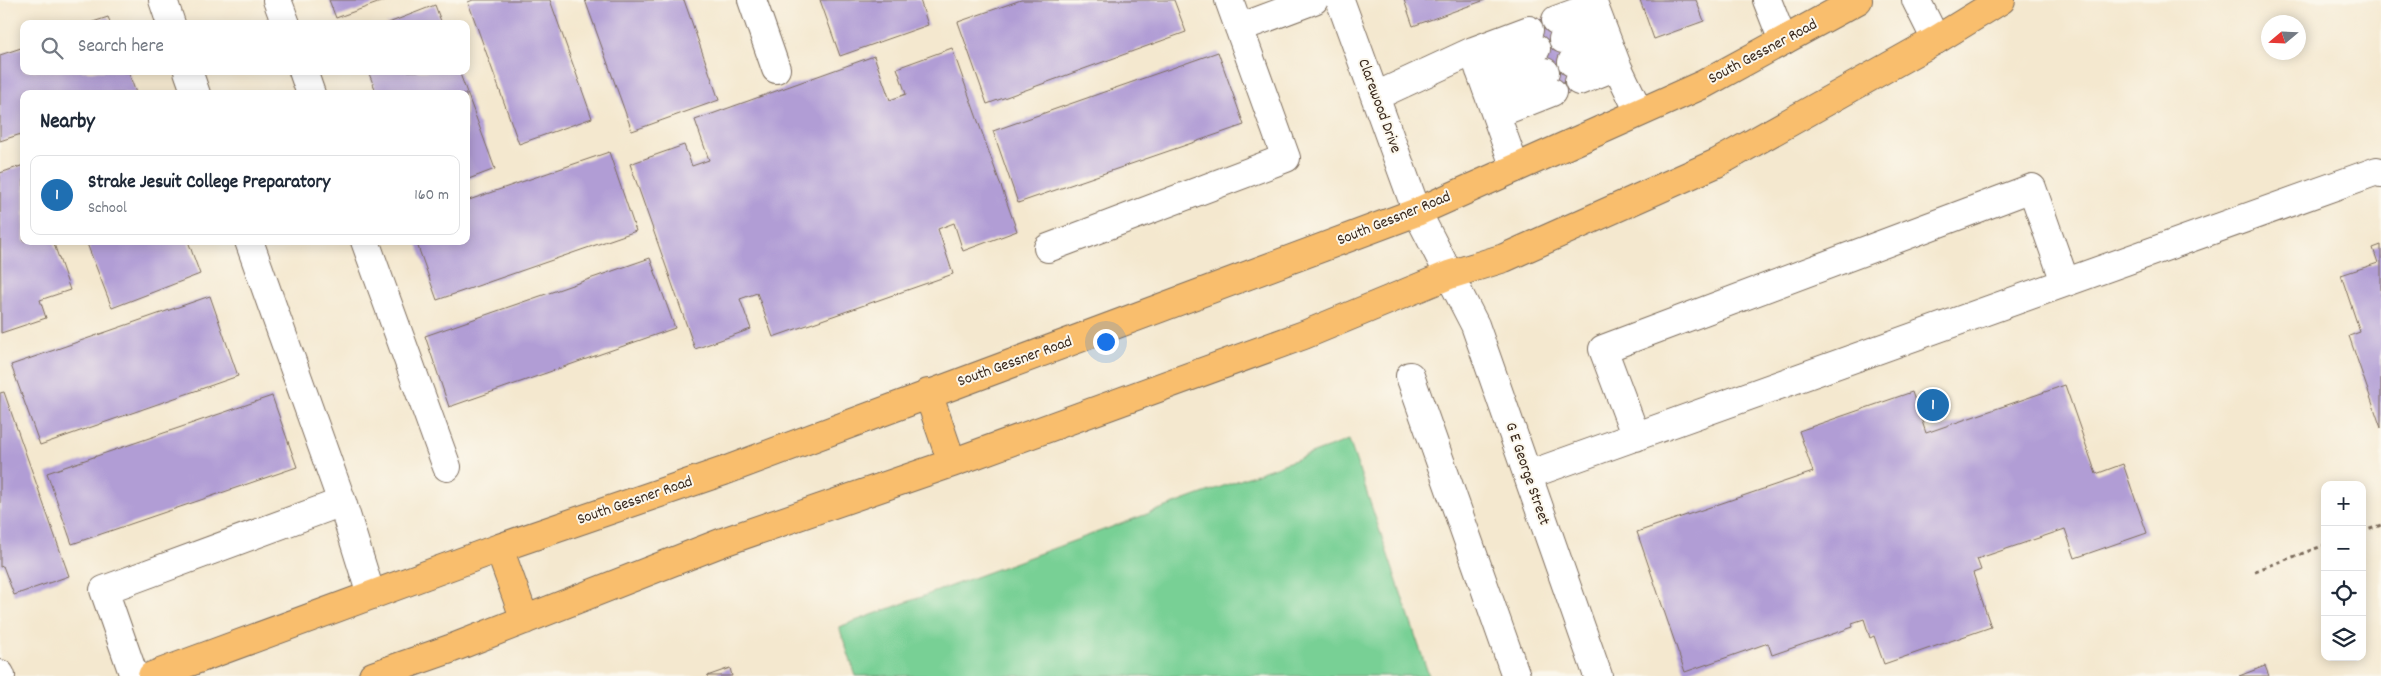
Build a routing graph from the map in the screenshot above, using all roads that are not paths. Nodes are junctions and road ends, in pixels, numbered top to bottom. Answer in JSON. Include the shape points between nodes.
{"nodes":[{"id":1,"x":162,"y":0,"type":"edge"},
{"id":2,"x":277,"y":0,"type":"edge"},
{"id":3,"x":752,"y":0,"type":"edge"},
{"id":4,"x":1229,"y":0,"type":"edge"},
{"id":5,"x":1314,"y":0,"type":"edge"},
{"id":6,"x":1340,"y":0,"type":"edge"},
{"id":7,"x":1766,"y":0,"type":"edge"},
{"id":8,"x":1916,"y":0,"type":"edge"},
{"id":9,"x":2001,"y":0,"type":"edge"},
{"id":10,"x":1856,"y":1,"type":"edge"},
{"id":11,"x":170,"y":20,"type":"edge"},
{"id":12,"x":284,"y":20,"type":"edge"},
{"id":13,"x":1239,"y":28,"type":"junction"},
{"id":14,"x":1602,"y":29,"type":"edge"},
{"id":15,"x":1936,"y":40,"type":"junction"},
{"id":16,"x":1782,"y":41,"type":"junction"},
{"id":17,"x":776,"y":69,"type":"dead end"},
{"id":18,"x":189,"y":75,"type":"edge"},
{"id":19,"x":304,"y":75,"type":"edge"},
{"id":20,"x":1484,"y":82,"type":"junction"},
{"id":21,"x":195,"y":90,"type":"edge"},
{"id":22,"x":310,"y":90,"type":"edge"},
{"id":23,"x":1376,"y":96,"type":"junction"},
{"id":24,"x":1638,"y":112,"type":"junction"},
{"id":25,"x":1515,"y":168,"type":"junction"},
{"id":26,"x":2381,"y":173,"type":"edge"},
{"id":27,"x":1418,"y":212,"type":"junction"},
{"id":28,"x":250,"y":245,"type":"edge"},
{"id":29,"x":366,"y":245,"type":"edge"},
{"id":30,"x":1048,"y":248,"type":"dead end"},
{"id":31,"x":1449,"y":276,"type":"junction"},
{"id":32,"x":2065,"y":282,"type":"junction"},
{"id":33,"x":1410,"y":376,"type":"dead end"},
{"id":34,"x":928,"y":393,"type":"junction"},
{"id":35,"x":1636,"y":437,"type":"junction"},
{"id":36,"x":952,"y":464,"type":"junction"},
{"id":37,"x":447,"y":467,"type":"dead end"},
{"id":38,"x":1528,"y":476,"type":"junction"},
{"id":39,"x":342,"y":502,"type":"junction"},
{"id":40,"x":499,"y":548,"type":"junction"},
{"id":41,"x":371,"y":595,"type":"junction"},
{"id":42,"x":525,"y":620,"type":"junction"},
{"id":43,"x":134,"y":676,"type":"edge"},
{"id":44,"x":152,"y":676,"type":"edge"},
{"id":45,"x":373,"y":676,"type":"edge"},
{"id":46,"x":1516,"y":676,"type":"edge"},
{"id":47,"x":1598,"y":676,"type":"edge"}],
"edges":[{"from":1,"to":11,"type":"street"},
{"from":2,"to":12,"type":"street"},
{"from":3,"to":17,"type":"street"},
{"from":4,"to":13,"type":"street"},
{"from":5,"to":13,"type":"street"},
{"from":6,"to":23,"type":"street","name":"Clarewood Drive"},
{"from":7,"to":16,"type":"street"},
{"from":8,"to":15,"type":"street"},
{"from":9,"to":15,"type":"main road"},
{"from":10,"to":16,"type":"main road","name":"South Gessner Road"},
{"from":13,"to":30,"type":"street","via":[[1286,158]]},
{"from":14,"to":14,"type":"street","via":[[1568,50]]},
{"from":14,"to":24,"type":"street"},
{"from":15,"to":31,"type":"main road","via":[[1717,163],[1504,258]]},
{"from":16,"to":24,"type":"main road","name":"South Gessner Road","via":[[1704,84]]},
{"from":18,"to":21,"type":"street"},
{"from":19,"to":22,"type":"street"},
{"from":20,"to":20,"type":"street","via":[[1541,61]]},
{"from":20,"to":23,"type":"street"},
{"from":20,"to":25,"type":"street"},
{"from":23,"to":27,"type":"street","name":"Clarewood Drive"},
{"from":24,"to":25,"type":"main road","name":"South Gessner Road"},
{"from":25,"to":27,"type":"main road","name":"South Gessner Road"},
{"from":26,"to":32,"type":"street","via":[[2377,171]]},
{"from":27,"to":31,"type":"street","name":"Clarewood Drive"},
{"from":27,"to":34,"type":"main road","name":"South Gessner Road"},
{"from":28,"to":39,"type":"street"},
{"from":29,"to":37,"type":"street"},
{"from":31,"to":36,"type":"main road","via":[[1304,335]]},
{"from":31,"to":38,"type":"street","name":"G E George Street","via":[[1475,325]]},
{"from":32,"to":35,"type":"street"},
{"from":32,"to":35,"type":"street","via":[[2032,188],[1602,349]]},
{"from":33,"to":46,"type":"street"},
{"from":34,"to":36,"type":"main road"},
{"from":34,"to":40,"type":"main road","name":"South Gessner Road","via":[[724,471]]},
{"from":35,"to":38,"type":"street"},
{"from":36,"to":42,"type":"main road","via":[[723,542]]},
{"from":38,"to":47,"type":"street","name":"G E George Street"},
{"from":39,"to":41,"type":"street"},
{"from":39,"to":43,"type":"street","via":[[104,590]]},
{"from":40,"to":41,"type":"main road","name":"South Gessner Road"},
{"from":40,"to":42,"type":"main road"},
{"from":41,"to":44,"type":"main road","name":"South Gessner Road"},
{"from":42,"to":45,"type":"main road"}]}
